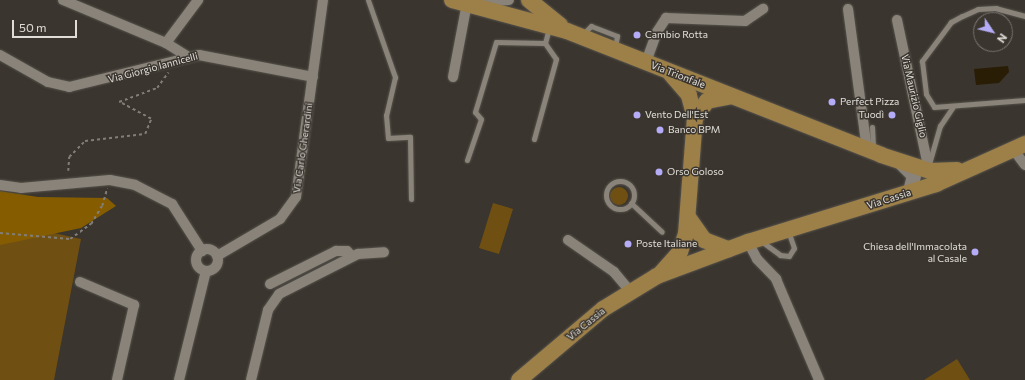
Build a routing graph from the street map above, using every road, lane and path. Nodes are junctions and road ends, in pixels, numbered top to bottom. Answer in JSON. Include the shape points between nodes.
{"nodes":[{"id":1,"x":63,"y":0,"type":"edge"},
{"id":2,"x":198,"y":0,"type":"edge"},
{"id":3,"x":323,"y":0,"type":"edge"},
{"id":4,"x":368,"y":0,"type":"edge"},
{"id":5,"x":509,"y":0,"type":"edge"},
{"id":6,"x":529,"y":0,"type":"edge"},
{"id":7,"x":460,"y":2,"type":"edge"},
{"id":8,"x":763,"y":9,"type":"dead end"},
{"id":9,"x":848,"y":9,"type":"dead end"},
{"id":10,"x":1025,"y":16,"type":"edge"},
{"id":11,"x":897,"y":20,"type":"dead end"},
{"id":12,"x":550,"y":26,"type":"junction"},
{"id":13,"x":574,"y":34,"type":"junction"},
{"id":14,"x":166,"y":43,"type":"junction"},
{"id":15,"x":545,"y":43,"type":"junction"},
{"id":16,"x":0,"y":55,"type":"edge"},
{"id":17,"x":188,"y":57,"type":"junction"},
{"id":18,"x":646,"y":62,"type":"junction"},
{"id":19,"x":166,"y":64,"type":"junction"},
{"id":20,"x":669,"y":72,"type":"junction"},
{"id":21,"x":313,"y":77,"type":"junction"},
{"id":22,"x":454,"y":77,"type":"dead end"},
{"id":23,"x":732,"y":96,"type":"junction"},
{"id":24,"x":1025,"y":100,"type":"edge"},
{"id":25,"x":953,"y":107,"type":"junction"},
{"id":26,"x":695,"y":118,"type":"junction"},
{"id":27,"x":872,"y":127,"type":"dead end"},
{"id":28,"x":534,"y":138,"type":"dead end"},
{"id":29,"x":1019,"y":147,"type":"edge"},
{"id":30,"x":870,"y":151,"type":"junction"},
{"id":31,"x":467,"y":160,"type":"dead end"},
{"id":32,"x":899,"y":161,"type":"junction"},
{"id":33,"x":1025,"y":165,"type":"edge"},
{"id":34,"x":930,"y":168,"type":"junction"},
{"id":35,"x":971,"y":168,"type":"junction"},
{"id":36,"x":68,"y":171,"type":"dead end"},
{"id":37,"x":110,"y":180,"type":"junction"},
{"id":38,"x":0,"y":185,"type":"edge"},
{"id":39,"x":927,"y":187,"type":"junction"},
{"id":40,"x":910,"y":192,"type":"junction"},
{"id":41,"x":411,"y":199,"type":"dead end"},
{"id":42,"x":631,"y":203,"type":"junction"},
{"id":43,"x":688,"y":217,"type":"junction"},
{"id":44,"x":788,"y":230,"type":"junction"},
{"id":45,"x":662,"y":232,"type":"dead end"},
{"id":46,"x":0,"y":233,"type":"edge"},
{"id":47,"x":568,"y":240,"type":"dead end"},
{"id":48,"x":754,"y":240,"type":"junction"},
{"id":49,"x":728,"y":250,"type":"junction"},
{"id":50,"x":202,"y":251,"type":"junction"},
{"id":51,"x":384,"y":252,"type":"dead end"},
{"id":52,"x":217,"y":256,"type":"junction"},
{"id":53,"x":352,"y":256,"type":"junction"},
{"id":54,"x":206,"y":272,"type":"junction"},
{"id":55,"x":657,"y":276,"type":"junction"},
{"id":56,"x":80,"y":282,"type":"dead end"},
{"id":57,"x":270,"y":284,"type":"dead end"},
{"id":58,"x":630,"y":291,"type":"junction"},
{"id":59,"x":117,"y":380,"type":"edge"},
{"id":60,"x":179,"y":380,"type":"edge"},
{"id":61,"x":251,"y":380,"type":"edge"},
{"id":62,"x":519,"y":380,"type":"edge"},
{"id":63,"x":819,"y":380,"type":"edge"}],
"edges":[{"from":1,"to":14,"type":"street"},
{"from":2,"to":14,"type":"street"},
{"from":3,"to":21,"type":"street","name":"Via Carlo Gherardini"},
{"from":4,"to":41,"type":"lane","via":[[395,77],[386,115],[388,138],[410,137]]},
{"from":5,"to":7,"type":"street"},
{"from":6,"to":13,"type":"main road"},
{"from":7,"to":12,"type":"main road","name":"Via Trionfale"},
{"from":7,"to":22,"type":"street"},
{"from":8,"to":18,"type":"street","via":[[745,20],[666,18],[657,32]]},
{"from":9,"to":30,"type":"street"},
{"from":10,"to":25,"type":"lane","via":[[996,8],[978,9],[951,22],[931,46],[922,62],[926,94],[934,107]]},
{"from":11,"to":34,"type":"street","name":"Via Maurizio Giglio"},
{"from":12,"to":13,"type":"main road","name":"Via Trionfale"},
{"from":12,"to":15,"type":"lane"},
{"from":13,"to":18,"type":"main road","name":"Via Trionfale"},
{"from":14,"to":17,"type":"street"},
{"from":15,"to":28,"type":"lane","via":[[556,59]]},
{"from":15,"to":31,"type":"lane","via":[[496,42],[475,112],[481,119]]},
{"from":16,"to":19,"type":"street","name":"Via Giorgio Iannicelli","via":[[48,82],[69,87]]},
{"from":17,"to":19,"type":"street","name":"Via Giorgio Iannicelli"},
{"from":17,"to":21,"type":"street","name":"Via Giorgio Iannicelli","via":[[211,56]]},
{"from":18,"to":20,"type":"main road","name":"Via Trionfale"},
{"from":19,"to":36,"type":"path","via":[[168,72],[157,88],[119,102],[151,119],[145,134],[85,142],[69,157]]},
{"from":20,"to":23,"type":"main road","name":"Via Trionfale"},
{"from":20,"to":26,"type":"main road","via":[[689,94]]},
{"from":21,"to":52,"type":"street","name":"Via Carlo Gherardini","via":[[302,170],[293,205],[280,220]]},
{"from":23,"to":26,"type":"main road","via":[[707,102]]},
{"from":23,"to":30,"type":"main road","name":"Via Trionfale"},
{"from":24,"to":25,"type":"lane"},
{"from":25,"to":34,"type":"lane","via":[[940,126]]},
{"from":26,"to":43,"type":"main road"},
{"from":27,"to":30,"type":"lane"},
{"from":29,"to":33,"type":"street"},
{"from":29,"to":35,"type":"main road","name":"Via Cassia"},
{"from":30,"to":32,"type":"main road","name":"Via Trionfale"},
{"from":32,"to":34,"type":"main road","name":"Via Trionfale"},
{"from":32,"to":40,"type":"street","name":"Via Trionfale","via":[[914,176]]},
{"from":34,"to":35,"type":"main road","name":"Via Trionfale"},
{"from":34,"to":39,"type":"street"},
{"from":35,"to":39,"type":"main road","name":"Via Cassia"},
{"from":37,"to":38,"type":"street","via":[[21,188]]},
{"from":37,"to":46,"type":"path","via":[[102,206],[91,224],[70,239]]},
{"from":37,"to":50,"type":"street","via":[[135,185],[172,204]]},
{"from":39,"to":40,"type":"main road","name":"Via Cassia"},
{"from":40,"to":44,"type":"main road","name":"Via Cassia"},
{"from":42,"to":42,"type":"lane","via":[[634,194],[630,186],[621,181],[609,186],[605,195],[611,207],[624,209]]},
{"from":42,"to":45,"type":"lane"},
{"from":43,"to":49,"type":"main road","via":[[706,242]]},
{"from":43,"to":55,"type":"main road","via":[[680,252]]},
{"from":44,"to":48,"type":"main road","name":"Via Cassia"},
{"from":44,"to":48,"type":"lane","via":[[794,248],[789,256],[780,255]]},
{"from":47,"to":58,"type":"street","via":[[614,272]]},
{"from":48,"to":49,"type":"main road","name":"Via Cassia"},
{"from":48,"to":63,"type":"street","via":[[757,259],[776,278]]},
{"from":49,"to":55,"type":"main road","name":"Via Cassia"},
{"from":50,"to":52,"type":"street","via":[[211,250]]},
{"from":50,"to":54,"type":"street","via":[[197,263]]},
{"from":51,"to":53,"type":"street"},
{"from":52,"to":54,"type":"street","via":[[216,267]]},
{"from":53,"to":57,"type":"street","via":[[346,251],[336,251]]},
{"from":53,"to":61,"type":"street","via":[[286,288],[272,301]]},
{"from":54,"to":60,"type":"street"},
{"from":55,"to":58,"type":"main road","name":"Via Cassia"},
{"from":56,"to":59,"type":"street","via":[[134,305]]},
{"from":58,"to":62,"type":"main road","name":"Via Cassia","via":[[596,315]]}]}
